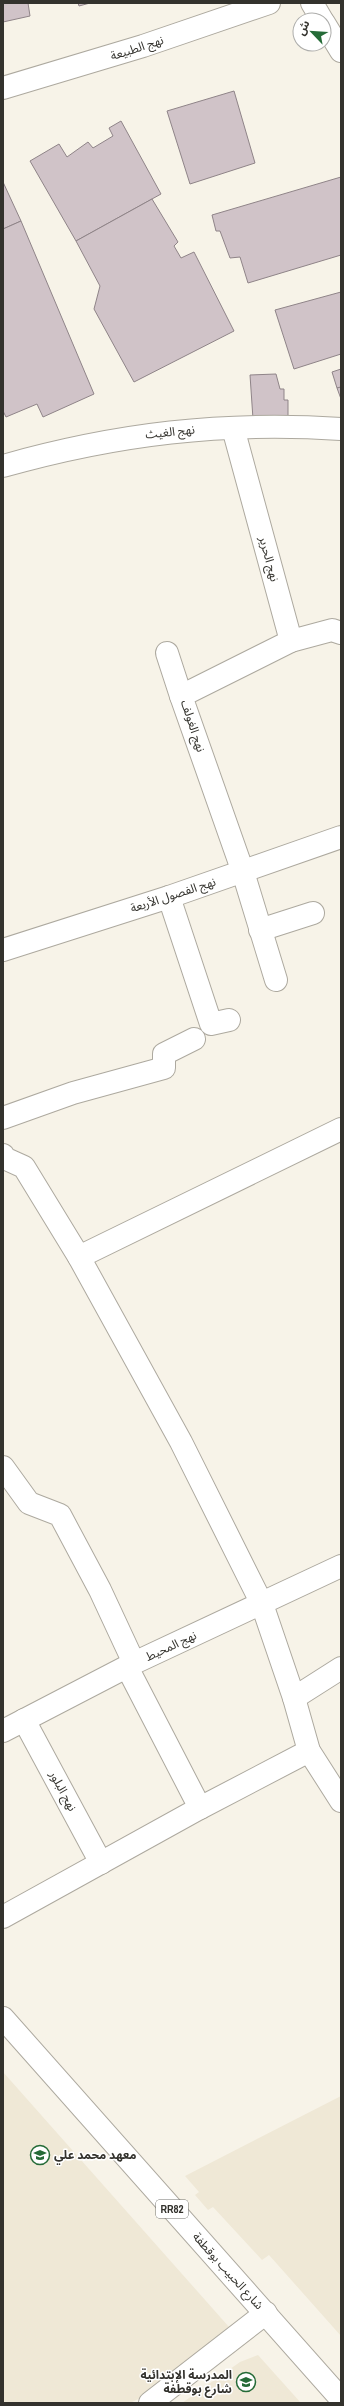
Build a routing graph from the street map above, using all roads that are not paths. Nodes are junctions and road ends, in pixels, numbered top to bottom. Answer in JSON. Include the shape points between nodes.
{"nodes":[{"id":1,"x":269,"y":3,"type":"edge"},
{"id":2,"x":312,"y":3,"type":"edge"},
{"id":3,"x":317,"y":12,"type":"edge"},
{"id":4,"x":332,"y":36,"type":"edge"},
{"id":5,"x":341,"y":51,"type":"edge"},
{"id":6,"x":3,"y":88,"type":"edge"},
{"id":7,"x":233,"y":428,"type":"junction"},
{"id":8,"x":341,"y":429,"type":"edge"},
{"id":9,"x":3,"y":466,"type":"edge"},
{"id":10,"x":341,"y":633,"type":"edge"},
{"id":11,"x":291,"y":641,"type":"junction"},
{"id":12,"x":167,"y":653,"type":"dead end"},
{"id":13,"x":181,"y":696,"type":"junction"},
{"id":14,"x":341,"y":837,"type":"edge"},
{"id":15,"x":243,"y":872,"type":"junction"},
{"id":16,"x":169,"y":897,"type":"junction"},
{"id":17,"x":313,"y":913,"type":"dead end"},
{"id":18,"x":260,"y":930,"type":"junction"},
{"id":19,"x":4,"y":948,"type":"edge"},
{"id":20,"x":276,"y":980,"type":"dead end"},
{"id":21,"x":229,"y":1020,"type":"dead end"},
{"id":22,"x":194,"y":1039,"type":"dead end"},
{"id":23,"x":3,"y":1118,"type":"edge"},
{"id":24,"x":341,"y":1129,"type":"edge"},
{"id":25,"x":3,"y":1157,"type":"edge"},
{"id":26,"x":79,"y":1256,"type":"junction"},
{"id":27,"x":3,"y":1467,"type":"edge"},
{"id":28,"x":341,"y":1566,"type":"edge"},
{"id":29,"x":262,"y":1604,"type":"junction"},
{"id":30,"x":131,"y":1665,"type":"junction"},
{"id":31,"x":341,"y":1668,"type":"edge"},
{"id":32,"x":294,"y":1698,"type":"junction"},
{"id":33,"x":24,"y":1720,"type":"junction"},
{"id":34,"x":3,"y":1731,"type":"edge"},
{"id":35,"x":309,"y":1751,"type":"junction"},
{"id":36,"x":341,"y":1800,"type":"edge"},
{"id":37,"x":200,"y":1808,"type":"junction"},
{"id":38,"x":101,"y":1863,"type":"junction"},
{"id":39,"x":3,"y":1917,"type":"edge"},
{"id":40,"x":3,"y":2018,"type":"edge"},
{"id":41,"x":266,"y":2314,"type":"junction"},
{"id":42,"x":338,"y":2390,"type":"edge"},
{"id":43,"x":150,"y":2403,"type":"edge"}],
"edges":[{"from":1,"to":6,"type":"street","name":"نهج الطبيعة","via":[[143,46]]},
{"from":2,"to":3,"type":"street"},
{"from":4,"to":5,"type":"street"},
{"from":7,"to":8,"type":"street","name":"نهج الغيث","via":[[301,426]]},
{"from":7,"to":9,"type":"street","name":"نهج الغيث","via":[[140,435],[49,453]]},
{"from":7,"to":11,"type":"street","name":"نهج الحرير"},
{"from":10,"to":11,"type":"street","via":[[332,630]]},
{"from":11,"to":13,"type":"street","name":"نهج الغولف"},
{"from":12,"to":13,"type":"street"},
{"from":13,"to":15,"type":"street","name":"نهج الغولف"},
{"from":14,"to":15,"type":"street","name":"نهج الفصول الأربعة"},
{"from":15,"to":16,"type":"street","name":"نهج الفصول الأربعة"},
{"from":15,"to":18,"type":"street","name":"نهج الغولف"},
{"from":16,"to":19,"type":"street","name":"نهج الفصول الأربعة"},
{"from":16,"to":21,"type":"street","via":[[210,1024]]},
{"from":17,"to":18,"type":"street"},
{"from":18,"to":20,"type":"street","name":"نهج الغولف"},
{"from":22,"to":23,"type":"street","via":[[164,1054],[164,1068],[73,1092]]},
{"from":24,"to":26,"type":"street"},
{"from":25,"to":26,"type":"street","via":[[24,1167]]},
{"from":26,"to":29,"type":"street","via":[[181,1442]]},
{"from":27,"to":30,"type":"street","via":[[29,1503],[60,1515],[100,1590]]},
{"from":28,"to":29,"type":"street","name":"نهج المحيط"},
{"from":29,"to":30,"type":"street","name":"نهج المحيط"},
{"from":29,"to":32,"type":"street"},
{"from":30,"to":33,"type":"street","name":"نهج المحيط"},
{"from":30,"to":37,"type":"street"},
{"from":31,"to":32,"type":"street"},
{"from":32,"to":35,"type":"street"},
{"from":33,"to":34,"type":"street","name":"نهج المحيط"},
{"from":33,"to":38,"type":"street","name":"نهج البلور"},
{"from":35,"to":36,"type":"street"},
{"from":35,"to":37,"type":"street"},
{"from":37,"to":38,"type":"street"},
{"from":38,"to":39,"type":"street"},
{"from":40,"to":41,"type":"street","name":"شارع الحبيب بوقطفة","number":"RR82"},
{"from":41,"to":42,"type":"street","name":"شارع الحبيب بوقطفة","number":"RR82"},
{"from":41,"to":43,"type":"street"}]}
